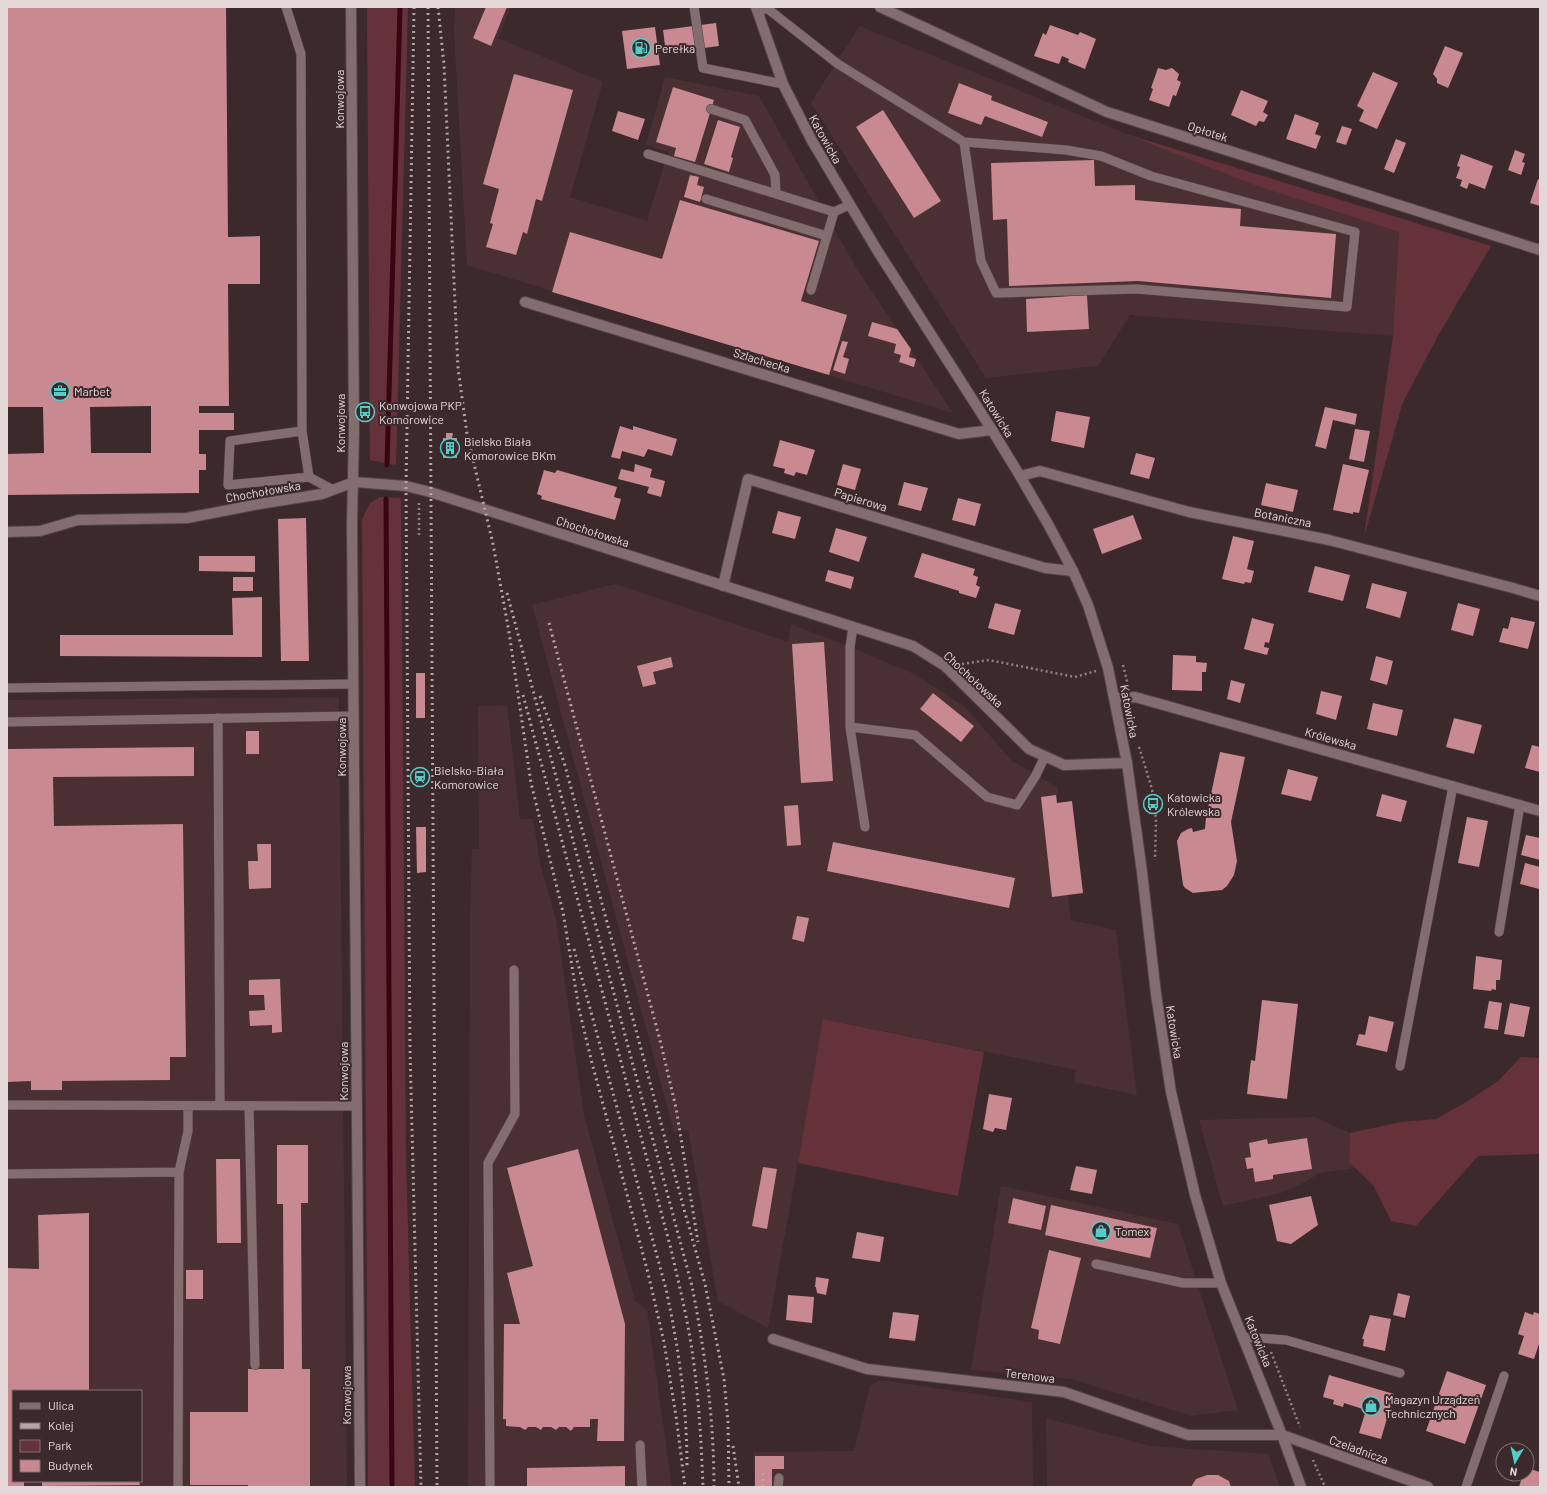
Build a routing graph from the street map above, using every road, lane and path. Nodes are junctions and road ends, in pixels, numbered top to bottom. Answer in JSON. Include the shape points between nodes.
{"nodes":[{"id":1,"x":286,"y":7,"type":"edge"},
{"id":2,"x":351,"y":7,"type":"edge"},
{"id":3,"x":694,"y":7,"type":"edge"},
{"id":4,"x":880,"y":7,"type":"edge"},
{"id":5,"x":756,"y":9,"type":"edge"},
{"id":6,"x":782,"y":84,"type":"junction"},
{"id":7,"x":711,"y":109,"type":"dead end"},
{"id":8,"x":964,"y":142,"type":"junction"},
{"id":9,"x":648,"y":154,"type":"dead end"},
{"id":10,"x":776,"y":194,"type":"junction"},
{"id":11,"x":706,"y":199,"type":"dead end"},
{"id":12,"x":849,"y":205,"type":"junction"},
{"id":13,"x":834,"y":212,"type":"junction"},
{"id":14,"x":827,"y":236,"type":"junction"},
{"id":15,"x":1540,"y":250,"type":"edge"},
{"id":16,"x":811,"y":290,"type":"dead end"},
{"id":17,"x":525,"y":302,"type":"dead end"},
{"id":18,"x":992,"y":430,"type":"junction"},
{"id":19,"x":302,"y":431,"type":"junction"},
{"id":20,"x":1020,"y":476,"type":"junction"},
{"id":21,"x":309,"y":477,"type":"junction"},
{"id":22,"x":354,"y":482,"type":"junction"},
{"id":23,"x":419,"y":489,"type":"junction"},
{"id":24,"x":333,"y":490,"type":"junction"},
{"id":25,"x":7,"y":532,"type":"edge"},
{"id":26,"x":419,"y":538,"type":"dead end"},
{"id":27,"x":1073,"y":571,"type":"junction"},
{"id":28,"x":723,"y":586,"type":"junction"},
{"id":29,"x":1540,"y":596,"type":"edge"},
{"id":30,"x":853,"y":627,"type":"junction"},
{"id":31,"x":353,"y":684,"type":"junction"},
{"id":32,"x":7,"y":688,"type":"edge"},
{"id":33,"x":1115,"y":698,"type":"junction"},
{"id":34,"x":353,"y":716,"type":"junction"},
{"id":35,"x":218,"y":718,"type":"junction"},
{"id":36,"x":7,"y":722,"type":"edge"},
{"id":37,"x":850,"y":727,"type":"junction"},
{"id":38,"x":1045,"y":756,"type":"junction"},
{"id":39,"x":1127,"y":763,"type":"junction"},
{"id":40,"x":1452,"y":786,"type":"junction"},
{"id":41,"x":1520,"y":805,"type":"junction"},
{"id":42,"x":1540,"y":811,"type":"edge"},
{"id":43,"x":865,"y":828,"type":"dead end"},
{"id":44,"x":1499,"y":932,"type":"dead end"},
{"id":45,"x":514,"y":970,"type":"dead end"},
{"id":46,"x":1400,"y":1066,"type":"dead end"},
{"id":47,"x":7,"y":1105,"type":"edge"},
{"id":48,"x":188,"y":1106,"type":"junction"},
{"id":49,"x":220,"y":1106,"type":"junction"},
{"id":50,"x":249,"y":1106,"type":"junction"},
{"id":51,"x":356,"y":1106,"type":"junction"},
{"id":52,"x":179,"y":1172,"type":"junction"},
{"id":53,"x":7,"y":1174,"type":"edge"},
{"id":54,"x":1096,"y":1264,"type":"dead end"},
{"id":55,"x":1221,"y":1283,"type":"junction"},
{"id":56,"x":1243,"y":1337,"type":"junction"},
{"id":57,"x":773,"y":1339,"type":"dead end"},
{"id":58,"x":255,"y":1364,"type":"dead end"},
{"id":59,"x":1400,"y":1373,"type":"dead end"},
{"id":60,"x":1504,"y":1376,"type":"dead end"},
{"id":61,"x":1282,"y":1435,"type":"junction"},
{"id":62,"x":640,"y":1445,"type":"dead end"},
{"id":63,"x":178,"y":1487,"type":"edge"},
{"id":64,"x":360,"y":1487,"type":"edge"},
{"id":65,"x":490,"y":1487,"type":"edge"},
{"id":66,"x":642,"y":1487,"type":"edge"},
{"id":67,"x":1301,"y":1487,"type":"edge"},
{"id":68,"x":1428,"y":1487,"type":"edge"},
{"id":69,"x":1466,"y":1487,"type":"edge"}],
"edges":[{"from":1,"to":19,"type":"lane","via":[[301,54]]},
{"from":2,"to":22,"type":"street","name":"Konwojowa"},
{"from":3,"to":6,"type":"lane","via":[[703,68]]},
{"from":4,"to":15,"type":"street","name":"Opłotek","via":[[1107,112]]},
{"from":5,"to":6,"type":"street","name":"Katowicka"},
{"from":5,"to":8,"type":"lane","via":[[768,9],[838,64]]},
{"from":6,"to":12,"type":"street","name":"Katowicka"},
{"from":7,"to":10,"type":"lane","via":[[745,120],[775,175]]},
{"from":8,"to":8,"type":"lane","via":[[1066,150],[1101,156],[1151,176],[1355,232],[1347,307],[1137,289],[996,293],[981,261]]},
{"from":9,"to":10,"type":"lane"},
{"from":10,"to":13,"type":"lane"},
{"from":11,"to":14,"type":"lane"},
{"from":12,"to":13,"type":"lane"},
{"from":12,"to":18,"type":"street","name":"Katowicka"},
{"from":13,"to":14,"type":"lane"},
{"from":14,"to":16,"type":"lane"},
{"from":17,"to":18,"type":"street","name":"Szlachecka","via":[[959,434]]},
{"from":18,"to":20,"type":"street","name":"Katowicka"},
{"from":19,"to":21,"type":"lane"},
{"from":19,"to":21,"type":"lane","via":[[230,442],[228,484]]},
{"from":20,"to":27,"type":"street","name":"Katowicka"},
{"from":20,"to":29,"type":"street","name":"Botaniczna","via":[[1040,471],[1189,512],[1329,540]]},
{"from":21,"to":24,"type":"lane"},
{"from":22,"to":23,"type":"street","name":"Chochołowska"},
{"from":22,"to":24,"type":"street","name":"Chochołowska"},
{"from":22,"to":31,"type":"street","name":"Konwojowa"},
{"from":23,"to":26,"type":"path"},
{"from":23,"to":28,"type":"street","name":"Chochołowska"},
{"from":24,"to":25,"type":"street","name":"Chochołowska","via":[[187,518],[78,520],[40,531]]},
{"from":27,"to":28,"type":"street","name":"Papierowa","via":[[1045,568],[748,479]]},
{"from":27,"to":33,"type":"street","name":"Katowicka","via":[[1088,605]]},
{"from":28,"to":30,"type":"street","name":"Chochołowska"},
{"from":30,"to":37,"type":"lane","via":[[850,647]]},
{"from":30,"to":38,"type":"street","name":"Chochołowska","via":[[913,646],[945,666],[1028,749]]},
{"from":31,"to":32,"type":"lane"},
{"from":31,"to":34,"type":"street","name":"Konwojowa"},
{"from":33,"to":39,"type":"street","name":"Katowicka"},
{"from":33,"to":40,"type":"street","name":"Królewska","via":[[1135,697]]},
{"from":34,"to":35,"type":"lane"},
{"from":34,"to":51,"type":"street","name":"Konwojowa"},
{"from":35,"to":36,"type":"lane"},
{"from":35,"to":49,"type":"lane"},
{"from":37,"to":38,"type":"lane","via":[[915,735],[987,797],[1017,805]]},
{"from":37,"to":43,"type":"lane"},
{"from":38,"to":39,"type":"street","name":"Chochołowska","via":[[1064,765]]},
{"from":39,"to":55,"type":"street","name":"Katowicka","via":[[1171,1092],[1195,1195]]},
{"from":40,"to":41,"type":"street","name":"Królewska"},
{"from":40,"to":46,"type":"lane"},
{"from":41,"to":42,"type":"street","name":"Królewska"},
{"from":41,"to":44,"type":"lane"},
{"from":45,"to":65,"type":"lane","via":[[515,1114],[488,1164]]},
{"from":47,"to":48,"type":"lane"},
{"from":48,"to":49,"type":"lane"},
{"from":48,"to":52,"type":"lane","via":[[188,1131]]},
{"from":49,"to":50,"type":"lane"},
{"from":50,"to":51,"type":"lane"},
{"from":50,"to":58,"type":"lane"},
{"from":51,"to":64,"type":"street","name":"Konwojowa"},
{"from":52,"to":53,"type":"lane"},
{"from":52,"to":63,"type":"lane"},
{"from":54,"to":55,"type":"lane","via":[[1183,1283]]},
{"from":55,"to":56,"type":"street","name":"Katowicka"},
{"from":56,"to":59,"type":"lane","via":[[1286,1340]]},
{"from":56,"to":61,"type":"street","name":"Katowicka"},
{"from":57,"to":61,"type":"street","name":"Terenowa","via":[[867,1369],[1064,1392],[1188,1435]]},
{"from":60,"to":69,"type":"lane"},
{"from":61,"to":67,"type":"street","name":"Katowicka"},
{"from":61,"to":68,"type":"street","name":"Czeladnicza"},
{"from":62,"to":66,"type":"lane"}]}
